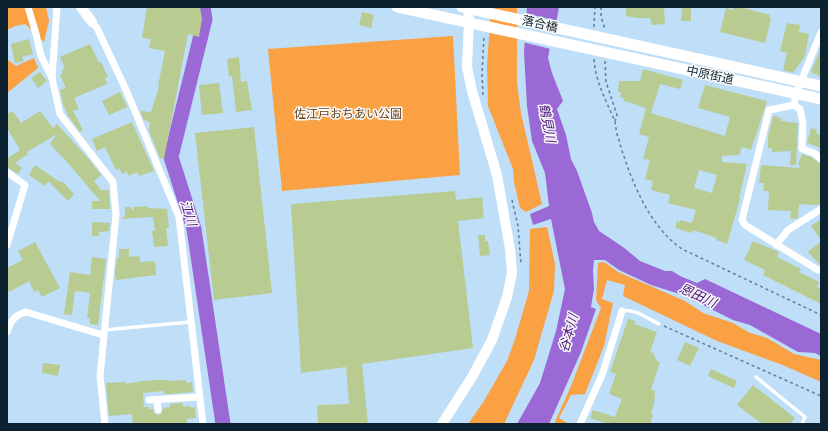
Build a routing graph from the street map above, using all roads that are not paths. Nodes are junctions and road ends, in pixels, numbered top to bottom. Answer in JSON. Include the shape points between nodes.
{"nodes":[{"id":1,"x":28,"y":7,"type":"edge"},
{"id":2,"x":56,"y":7,"type":"edge"},
{"id":3,"x":80,"y":7,"type":"edge"},
{"id":4,"x":397,"y":7,"type":"edge"},
{"id":5,"x":469,"y":8,"type":"edge"},
{"id":6,"x":92,"y":22,"type":"joint"},
{"id":7,"x":477,"y":26,"type":"junction"},
{"id":8,"x":821,"y":32,"type":"edge"},
{"id":9,"x":600,"y":34,"type":"joint"},
{"id":10,"x":600,"y":54,"type":"joint"},
{"id":11,"x":52,"y":78,"type":"junction"},
{"id":12,"x":802,"y":82,"type":"junction"},
{"id":13,"x":821,"y":86,"type":"edge"},
{"id":14,"x":795,"y":99,"type":"junction"},
{"id":15,"x":821,"y":99,"type":"edge"},
{"id":16,"x":821,"y":159,"type":"edge"},
{"id":17,"x":7,"y":172,"type":"edge"},
{"id":18,"x":821,"y":209,"type":"edge"},
{"id":19,"x":7,"y":245,"type":"edge"},
{"id":20,"x":776,"y":245,"type":"junction"},
{"id":21,"x":818,"y":270,"type":"dead end"},
{"id":22,"x":622,"y":311,"type":"joint"},
{"id":23,"x":190,"y":322,"type":"junction"},
{"id":24,"x":659,"y":324,"type":"road end"},
{"id":25,"x":7,"y":332,"type":"edge"},
{"id":26,"x":104,"y":333,"type":"junction"},
{"id":27,"x":756,"y":378,"type":"dead end"},
{"id":28,"x":200,"y":397,"type":"junction"},
{"id":29,"x":149,"y":400,"type":"dead end"},
{"id":30,"x":157,"y":400,"type":"junction"},
{"id":31,"x":158,"y":410,"type":"dead end"},
{"id":32,"x":105,"y":424,"type":"edge"},
{"id":33,"x":203,"y":424,"type":"edge"},
{"id":34,"x":442,"y":424,"type":"edge"},
{"id":35,"x":580,"y":424,"type":"edge"},
{"id":36,"x":802,"y":424,"type":"edge"}],
"edges":[{"from":1,"to":11,"type":"street","via":[[41,56]]},
{"from":2,"to":11,"type":"street"},
{"from":3,"to":6,"type":"street"},
{"from":4,"to":7,"type":"main road"},
{"from":5,"to":7,"type":"street"},
{"from":5,"to":9,"type":"main road","name":"落合橋"},
{"from":6,"to":23,"type":"street","via":[[127,92],[179,217]]},
{"from":7,"to":10,"type":"main road","name":"落合橋"},
{"from":7,"to":34,"type":"street","via":[[467,67],[496,175],[512,273],[507,298],[492,340]]},
{"from":8,"to":12,"type":"street"},
{"from":9,"to":12,"type":"main road","name":"中原街道"},
{"from":10,"to":14,"type":"main road","name":"中原街道"},
{"from":11,"to":26,"type":"street","via":[[60,114],[113,182],[116,215]]},
{"from":12,"to":13,"type":"main road","name":"中原街道"},
{"from":12,"to":14,"type":"street"},
{"from":14,"to":15,"type":"main road","name":"中原街道"},
{"from":14,"to":16,"type":"street","via":[[803,123],[802,149]]},
{"from":14,"to":20,"type":"street","via":[[769,110],[742,220],[745,225]]},
{"from":17,"to":19,"type":"street","via":[[25,185]]},
{"from":18,"to":20,"type":"street","via":[[788,230]]},
{"from":20,"to":21,"type":"street"},
{"from":22,"to":24,"type":"lane","via":[[635,312]]},
{"from":22,"to":35,"type":"street","via":[[602,375]]},
{"from":23,"to":26,"type":"lane"},
{"from":23,"to":28,"type":"street"},
{"from":25,"to":26,"type":"street","via":[[14,317],[26,312]]},
{"from":26,"to":32,"type":"street","via":[[100,376]]},
{"from":27,"to":36,"type":"lane","via":[[805,417]]},
{"from":28,"to":30,"type":"street"},
{"from":28,"to":33,"type":"street"},
{"from":29,"to":30,"type":"street"},
{"from":30,"to":31,"type":"street"}]}
